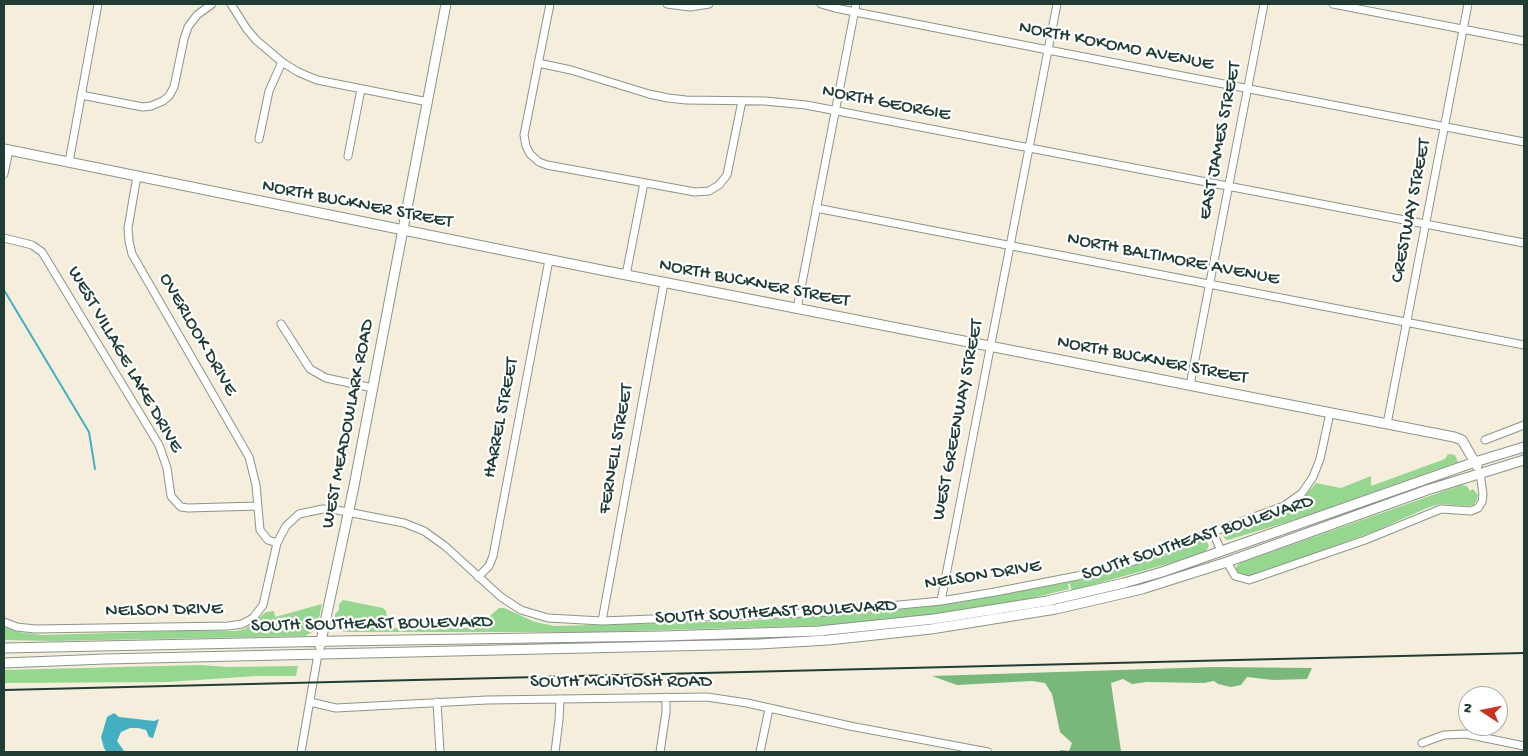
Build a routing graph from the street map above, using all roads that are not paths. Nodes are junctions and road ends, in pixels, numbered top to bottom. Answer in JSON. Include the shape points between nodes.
{"nodes":[{"id":1,"x":98,"y":4,"type":"edge"},
{"id":2,"x":212,"y":4,"type":"edge"},
{"id":3,"x":231,"y":4,"type":"edge"},
{"id":4,"x":446,"y":4,"type":"edge"},
{"id":5,"x":550,"y":4,"type":"edge"},
{"id":6,"x":667,"y":4,"type":"edge"},
{"id":7,"x":709,"y":4,"type":"edge"},
{"id":8,"x":821,"y":4,"type":"edge"},
{"id":9,"x":856,"y":4,"type":"edge"},
{"id":10,"x":1057,"y":4,"type":"edge"},
{"id":11,"x":1264,"y":4,"type":"edge"},
{"id":12,"x":1333,"y":4,"type":"edge"},
{"id":13,"x":1468,"y":4,"type":"edge"},
{"id":14,"x":854,"y":12,"type":"junction"},
{"id":15,"x":1464,"y":29,"type":"junction"},
{"id":16,"x":1524,"y":41,"type":"edge"},
{"id":17,"x":1048,"y":50,"type":"junction"},
{"id":18,"x":282,"y":62,"type":"junction"},
{"id":19,"x":538,"y":63,"type":"junction"},
{"id":20,"x":361,"y":89,"type":"junction"},
{"id":21,"x":1248,"y":89,"type":"junction"},
{"id":22,"x":81,"y":95,"type":"junction"},
{"id":23,"x":742,"y":100,"type":"junction"},
{"id":24,"x":428,"y":102,"type":"junction"},
{"id":25,"x":835,"y":110,"type":"junction"},
{"id":26,"x":1444,"y":126,"type":"junction"},
{"id":27,"x":259,"y":139,"type":"dead end"},
{"id":28,"x":1524,"y":142,"type":"edge"},
{"id":29,"x":1028,"y":148,"type":"junction"},
{"id":30,"x":6,"y":150,"type":"edge"},
{"id":31,"x":348,"y":156,"type":"dead end"},
{"id":32,"x":69,"y":162,"type":"junction"},
{"id":33,"x":4,"y":174,"type":"edge"},
{"id":34,"x":138,"y":176,"type":"junction"},
{"id":35,"x":644,"y":183,"type":"junction"},
{"id":36,"x":1229,"y":186,"type":"junction"},
{"id":37,"x":816,"y":208,"type":"junction"},
{"id":38,"x":1426,"y":224,"type":"junction"},
{"id":39,"x":404,"y":231,"type":"junction"},
{"id":40,"x":4,"y":238,"type":"edge"},
{"id":41,"x":1524,"y":243,"type":"edge"},
{"id":42,"x":1010,"y":245,"type":"junction"},
{"id":43,"x":549,"y":260,"type":"junction"},
{"id":44,"x":626,"y":275,"type":"junction"},
{"id":45,"x":664,"y":283,"type":"junction"},
{"id":46,"x":1210,"y":284,"type":"junction"},
{"id":47,"x":797,"y":309,"type":"junction"},
{"id":48,"x":1407,"y":321,"type":"junction"},
{"id":49,"x":281,"y":324,"type":"dead end"},
{"id":50,"x":1524,"y":345,"type":"edge"},
{"id":51,"x":990,"y":346,"type":"junction"},
{"id":52,"x":1190,"y":385,"type":"junction"},
{"id":53,"x":373,"y":388,"type":"junction"},
{"id":54,"x":1330,"y":412,"type":"junction"},
{"id":55,"x":1387,"y":424,"type":"junction"},
{"id":56,"x":1524,"y":424,"type":"edge"},
{"id":57,"x":1485,"y":440,"type":"dead end"},
{"id":58,"x":1524,"y":448,"type":"edge"},
{"id":59,"x":1524,"y":460,"type":"edge"},
{"id":60,"x":1475,"y":462,"type":"junction"},
{"id":61,"x":1480,"y":473,"type":"junction"},
{"id":62,"x":258,"y":506,"type":"junction"},
{"id":63,"x":348,"y":512,"type":"junction"},
{"id":64,"x":1214,"y":532,"type":"junction"},
{"id":65,"x":1266,"y":536,"type":"junction"},
{"id":66,"x":276,"y":543,"type":"junction"},
{"id":67,"x":1221,"y":551,"type":"junction"},
{"id":68,"x":1227,"y":562,"type":"junction"},
{"id":69,"x":1185,"y":576,"type":"junction"},
{"id":70,"x":478,"y":577,"type":"junction"},
{"id":71,"x":941,"y":601,"type":"junction"},
{"id":72,"x":602,"y":621,"type":"junction"},
{"id":73,"x":4,"y":622,"type":"edge"},
{"id":74,"x":321,"y":641,"type":"junction"},
{"id":75,"x":4,"y":648,"type":"edge"},
{"id":76,"x":318,"y":654,"type":"junction"},
{"id":77,"x":4,"y":663,"type":"edge"},
{"id":78,"x":666,"y":697,"type":"junction"},
{"id":79,"x":560,"y":698,"type":"junction"},
{"id":80,"x":310,"y":702,"type":"junction"},
{"id":81,"x":437,"y":702,"type":"junction"},
{"id":82,"x":769,"y":709,"type":"junction"},
{"id":83,"x":1422,"y":743,"type":"dead end"},
{"id":84,"x":1524,"y":746,"type":"edge"},
{"id":85,"x":301,"y":752,"type":"edge"},
{"id":86,"x":440,"y":752,"type":"edge"},
{"id":87,"x":555,"y":752,"type":"edge"},
{"id":88,"x":660,"y":752,"type":"edge"},
{"id":89,"x":760,"y":752,"type":"edge"},
{"id":90,"x":988,"y":752,"type":"edge"}],
"edges":[{"from":1,"to":22,"type":"street"},
{"from":2,"to":22,"type":"street","via":[[188,27],[174,87],[163,101],[146,107]]},
{"from":3,"to":18,"type":"street","via":[[256,40]]},
{"from":4,"to":24,"type":"main road","name":"WEST MEADOWLARK ROAD"},
{"from":5,"to":19,"type":"street"},
{"from":6,"to":7,"type":"street","via":[[690,7]]},
{"from":8,"to":14,"type":"street","name":"NORTH KOKOMO AVENUE"},
{"from":9,"to":14,"type":"street"},
{"from":10,"to":17,"type":"street","name":"WEST GREENWAY STREET"},
{"from":11,"to":21,"type":"street","name":"EAST JAMES STREET"},
{"from":12,"to":15,"type":"street"},
{"from":13,"to":15,"type":"street","name":"CRESTWAY STREET"},
{"from":14,"to":17,"type":"street","name":"NORTH KOKOMO AVENUE"},
{"from":14,"to":25,"type":"street"},
{"from":15,"to":16,"type":"street"},
{"from":15,"to":26,"type":"street","name":"CRESTWAY STREET"},
{"from":17,"to":21,"type":"street","name":"NORTH KOKOMO AVENUE"},
{"from":17,"to":29,"type":"street","name":"WEST GREENWAY STREET"},
{"from":18,"to":20,"type":"street","via":[[317,80]]},
{"from":18,"to":27,"type":"street","via":[[269,91]]},
{"from":19,"to":23,"type":"street","name":"NORTH GEORGIE","via":[[666,97]]},
{"from":19,"to":35,"type":"street","via":[[524,135],[526,146],[535,159],[547,165]]},
{"from":20,"to":24,"type":"street"},
{"from":20,"to":31,"type":"street"},
{"from":21,"to":26,"type":"street","name":"NORTH KOKOMO AVENUE"},
{"from":21,"to":36,"type":"street","name":"EAST JAMES STREET"},
{"from":22,"to":32,"type":"street"},
{"from":23,"to":25,"type":"street","name":"NORTH GEORGIE","via":[[786,102]]},
{"from":23,"to":35,"type":"street","via":[[727,175],[714,188],[695,192]]},
{"from":24,"to":39,"type":"main road","name":"WEST MEADOWLARK ROAD"},
{"from":25,"to":29,"type":"street","name":"NORTH GEORGIE"},
{"from":25,"to":37,"type":"street"},
{"from":26,"to":28,"type":"street","name":"NORTH KOKOMO AVENUE"},
{"from":26,"to":38,"type":"street","name":"CRESTWAY STREET"},
{"from":29,"to":36,"type":"street","name":"NORTH GEORGIE"},
{"from":29,"to":42,"type":"street","name":"WEST GREENWAY STREET"},
{"from":30,"to":32,"type":"main road","name":"NORTH BUCKNER STREET"},
{"from":30,"to":33,"type":"street"},
{"from":32,"to":34,"type":"main road","name":"NORTH BUCKNER STREET"},
{"from":34,"to":39,"type":"main road","name":"NORTH BUCKNER STREET"},
{"from":34,"to":62,"type":"street","name":"OVERLOOK DRIVE","via":[[128,228],[132,254],[249,458]]},
{"from":35,"to":44,"type":"street"},
{"from":36,"to":38,"type":"street","name":"NORTH GEORGIE"},
{"from":36,"to":46,"type":"street","name":"EAST JAMES STREET"},
{"from":37,"to":42,"type":"street","name":"NORTH BALTIMORE AVENUE"},
{"from":37,"to":47,"type":"street"},
{"from":38,"to":41,"type":"street","name":"NORTH GEORGIE"},
{"from":38,"to":48,"type":"street","name":"CRESTWAY STREET"},
{"from":39,"to":43,"type":"main road","name":"NORTH BUCKNER STREET"},
{"from":39,"to":53,"type":"main road","name":"WEST MEADOWLARK ROAD"},
{"from":40,"to":62,"type":"street","name":"WEST VILLAGE LAKE DRIVE","via":[[32,244],[42,252],[159,445],[167,468],[171,496],[177,503],[188,508]]},
{"from":42,"to":46,"type":"street","name":"NORTH BALTIMORE AVENUE"},
{"from":42,"to":51,"type":"street","name":"WEST GREENWAY STREET"},
{"from":43,"to":44,"type":"main road","name":"NORTH BUCKNER STREET"},
{"from":43,"to":70,"type":"street","name":"HARREL STREET","via":[[493,556],[489,566]]},
{"from":44,"to":45,"type":"main road","name":"NORTH BUCKNER STREET"},
{"from":45,"to":47,"type":"main road","name":"NORTH BUCKNER STREET"},
{"from":45,"to":72,"type":"street","name":"FERNELL STREET"},
{"from":46,"to":48,"type":"street","name":"NORTH BALTIMORE AVENUE"},
{"from":46,"to":52,"type":"street","name":"EAST JAMES STREET"},
{"from":47,"to":51,"type":"main road","name":"NORTH BUCKNER STREET"},
{"from":48,"to":50,"type":"street","name":"NORTH BALTIMORE AVENUE"},
{"from":48,"to":55,"type":"street","name":"CRESTWAY STREET"},
{"from":49,"to":53,"type":"street","via":[[310,369],[326,378]]},
{"from":51,"to":52,"type":"main road","name":"NORTH BUCKNER STREET"},
{"from":51,"to":71,"type":"street","name":"WEST GREENWAY STREET"},
{"from":52,"to":54,"type":"main road","name":"NORTH BUCKNER STREET"},
{"from":53,"to":63,"type":"main road","name":"WEST MEADOWLARK ROAD"},
{"from":54,"to":55,"type":"main road","name":"NORTH BUCKNER STREET"},
{"from":54,"to":64,"type":"street","name":"NELSON DRIVE","via":[[1320,460],[1306,488],[1284,506]]},
{"from":55,"to":60,"type":"main road","name":"NORTH BUCKNER STREET","via":[[1454,436],[1462,440]]},
{"from":56,"to":57,"type":"street"},
{"from":58,"to":60,"type":"main road","name":"SOUTH SOUTHEAST BOULEVARD"},
{"from":59,"to":61,"type":"main road","name":"SOUTH SOUTHEAST BOULEVARD"},
{"from":60,"to":61,"type":"main road","name":"NORTH BUCKNER STREET"},
{"from":60,"to":65,"type":"main road","name":"SOUTH SOUTHEAST BOULEVARD"},
{"from":61,"to":68,"type":"main road","name":"SOUTH SOUTHEAST BOULEVARD"},
{"from":61,"to":68,"type":"street","via":[[1482,502],[1471,511],[1441,509],[1365,540],[1249,580],[1235,576]]},
{"from":62,"to":66,"type":"street","name":"OVERLOOK DRIVE","via":[[263,535]]},
{"from":63,"to":66,"type":"street","name":"NELSON DRIVE","via":[[323,509],[299,514],[286,526]]},
{"from":63,"to":70,"type":"street","name":"NELSON DRIVE","via":[[404,523],[424,531]]},
{"from":63,"to":74,"type":"main road","name":"WEST MEADOWLARK ROAD"},
{"from":64,"to":67,"type":"street"},
{"from":64,"to":71,"type":"street","name":"NELSON DRIVE","via":[[1104,569]]},
{"from":65,"to":67,"type":"main road","name":"SOUTH SOUTHEAST BOULEVARD"},
{"from":65,"to":68,"type":"main road","via":[[1260,543],[1234,553]]},
{"from":66,"to":73,"type":"street","name":"NELSON DRIVE","via":[[263,605],[254,618],[242,624],[35,629]]},
{"from":67,"to":69,"type":"main road","via":[[1216,559],[1193,567]]},
{"from":67,"to":74,"type":"main road","name":"SOUTH SOUTHEAST BOULEVARD","via":[[1124,583],[1057,599],[877,626],[663,636]]},
{"from":68,"to":69,"type":"main road","name":"SOUTH SOUTHEAST BOULEVARD"},
{"from":69,"to":76,"type":"main road","name":"SOUTH SOUTHEAST BOULEVARD","via":[[1046,611],[862,637],[759,644]]},
{"from":70,"to":72,"type":"street","name":"NELSON DRIVE","via":[[521,610],[548,618]]},
{"from":71,"to":72,"type":"street","name":"NELSON DRIVE","via":[[827,612]]},
{"from":74,"to":75,"type":"main road","name":"SOUTH SOUTHEAST BOULEVARD"},
{"from":74,"to":76,"type":"main road","name":"WEST MEADOWLARK ROAD"},
{"from":76,"to":77,"type":"main road","name":"SOUTH SOUTHEAST BOULEVARD"},
{"from":76,"to":80,"type":"street","name":"WEST MEADOWLARK ROAD"},
{"from":78,"to":79,"type":"street","name":"SOUTH MCINTOSH ROAD"},
{"from":78,"to":82,"type":"street","name":"SOUTH MCINTOSH ROAD","via":[[715,698]]},
{"from":78,"to":88,"type":"street"},
{"from":79,"to":81,"type":"street","name":"SOUTH MCINTOSH ROAD"},
{"from":79,"to":87,"type":"street"},
{"from":80,"to":81,"type":"street","name":"SOUTH MCINTOSH ROAD","via":[[336,708]]},
{"from":80,"to":85,"type":"street","name":"WEST MEADOWLARK ROAD"},
{"from":81,"to":86,"type":"street"},
{"from":82,"to":89,"type":"street"},
{"from":82,"to":90,"type":"street","name":"SOUTH MCINTOSH ROAD"},
{"from":83,"to":84,"type":"street","via":[[1444,735],[1466,734]]}]}
